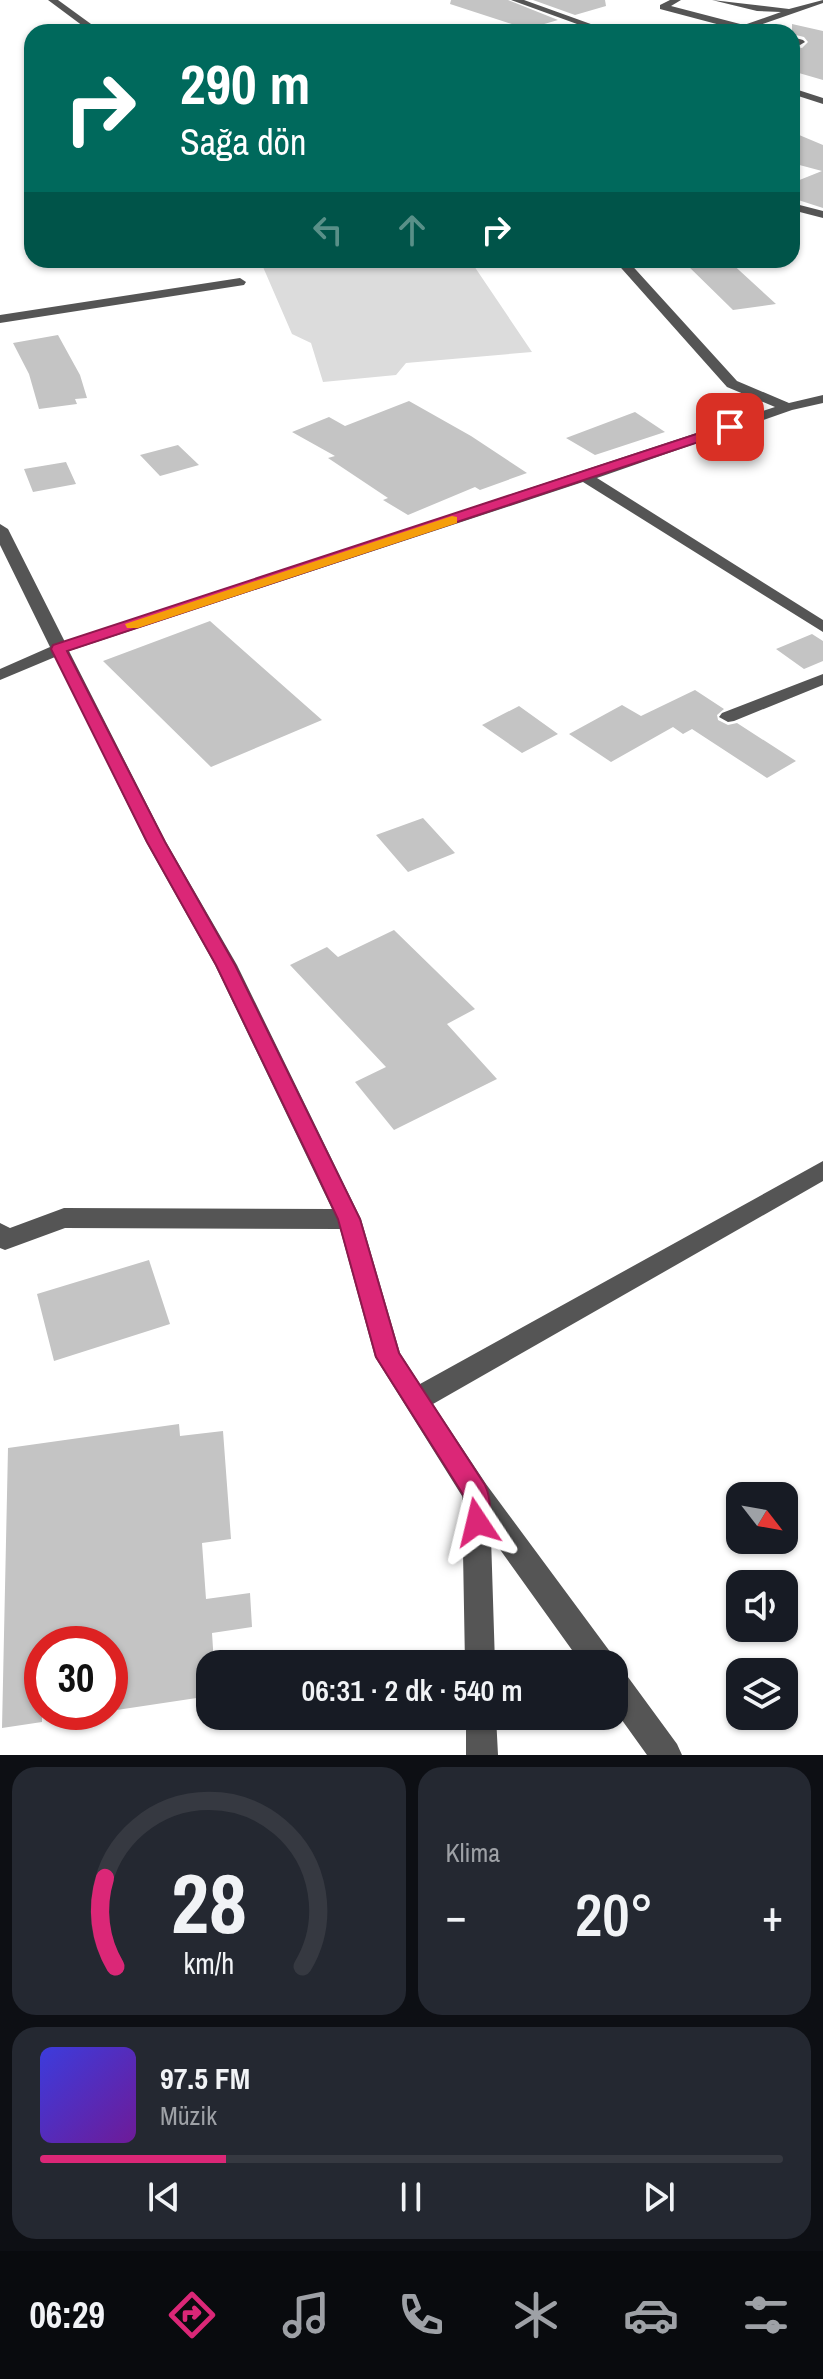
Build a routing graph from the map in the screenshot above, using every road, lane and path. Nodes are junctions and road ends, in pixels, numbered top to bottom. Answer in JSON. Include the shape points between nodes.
{"nodes":[{"id":1,"x":52,"y":0,"type":"edge"},
{"id":2,"x":515,"y":0,"type":"edge"},
{"id":3,"x":677,"y":0,"type":"edge"},
{"id":4,"x":716,"y":0,"type":"edge"},
{"id":5,"x":823,"y":0,"type":"edge"},
{"id":6,"x":797,"y":9,"type":"junction"},
{"id":7,"x":86,"y":24,"type":"edge"},
{"id":8,"x":585,"y":24,"type":"edge"},
{"id":9,"x":728,"y":24,"type":"edge"},
{"id":10,"x":754,"y":24,"type":"edge"},
{"id":11,"x":800,"y":94,"type":"edge"},
{"id":12,"x":823,"y":101,"type":"edge"},
{"id":13,"x":800,"y":208,"type":"edge"},
{"id":14,"x":823,"y":215,"type":"edge"},
{"id":15,"x":627,"y":268,"type":"edge"},
{"id":16,"x":240,"y":282,"type":"dead end"},
{"id":17,"x":0,"y":319,"type":"edge"},
{"id":18,"x":823,"y":399,"type":"edge"},
{"id":19,"x":788,"y":407,"type":"junction"},
{"id":20,"x":585,"y":477,"type":"junction"},
{"id":21,"x":0,"y":529,"type":"edge"},
{"id":22,"x":823,"y":627,"type":"edge"},
{"id":23,"x":59,"y":649,"type":"junction"},
{"id":24,"x":0,"y":675,"type":"edge"},
{"id":25,"x":822,"y":681,"type":"edge"},
{"id":26,"x":728,"y":717,"type":"dead end"},
{"id":27,"x":823,"y":1170,"type":"edge"},
{"id":28,"x":349,"y":1219,"type":"junction"},
{"id":29,"x":0,"y":1233,"type":"edge"},
{"id":30,"x":416,"y":1400,"type":"junction"},
{"id":31,"x":476,"y":1493,"type":"junction"},
{"id":32,"x":480,"y":1650,"type":"edge"},
{"id":33,"x":590,"y":1650,"type":"edge"},
{"id":34,"x":628,"y":1703,"type":"edge"},
{"id":35,"x":481,"y":1730,"type":"edge"},
{"id":36,"x":482,"y":1755,"type":"edge"},
{"id":37,"x":666,"y":1755,"type":"edge"}],
"edges":[{"from":1,"to":7,"type":"street"},
{"from":2,"to":8,"type":"street"},
{"from":3,"to":9,"type":"street","via":[[663,7]]},
{"from":4,"to":6,"type":"street"},
{"from":5,"to":6,"type":"street"},
{"from":6,"to":10,"type":"street"},
{"from":11,"to":12,"type":"street"},
{"from":13,"to":14,"type":"street"},
{"from":15,"to":19,"type":"street","via":[[732,384]]},
{"from":16,"to":17,"type":"street"},
{"from":18,"to":19,"type":"street"},
{"from":19,"to":20,"type":"street"},
{"from":20,"to":22,"type":"street"},
{"from":20,"to":23,"type":"street"},
{"from":21,"to":23,"type":"street"},
{"from":23,"to":24,"type":"street"},
{"from":23,"to":28,"type":"street","via":[[156,842],[226,965]]},
{"from":25,"to":26,"type":"street"},
{"from":27,"to":30,"type":"street"},
{"from":28,"to":29,"type":"street","via":[[64,1218],[5,1240]]},
{"from":28,"to":30,"type":"street","via":[[388,1357]]},
{"from":30,"to":31,"type":"street"},
{"from":31,"to":32,"type":"street"},
{"from":31,"to":33,"type":"street"},
{"from":34,"to":37,"type":"street"},
{"from":35,"to":36,"type":"street"}]}
